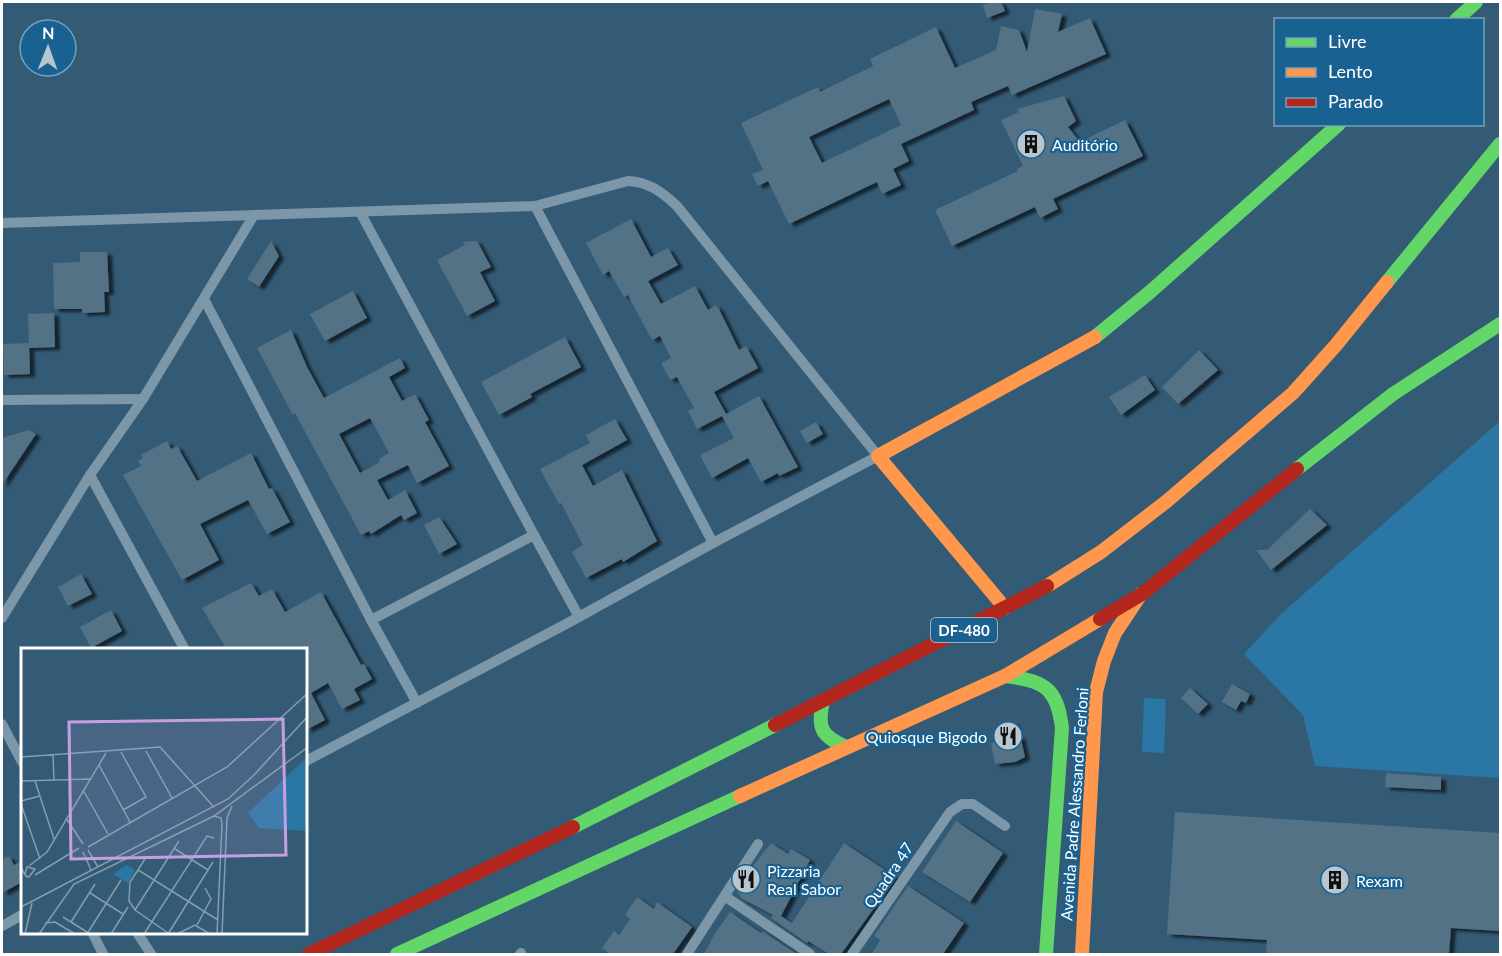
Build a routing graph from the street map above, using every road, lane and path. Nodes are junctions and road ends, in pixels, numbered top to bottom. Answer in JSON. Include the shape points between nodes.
{"nodes":[{"id":1,"x":1476,"y":2,"type":"edge"},
{"id":2,"x":1458,"y":18,"type":"edge"},
{"id":3,"x":1337,"y":126,"type":"edge"},
{"id":4,"x":1500,"y":144,"type":"edge"},
{"id":5,"x":535,"y":206,"type":"junction"},
{"id":6,"x":360,"y":212,"type":"junction"},
{"id":7,"x":254,"y":215,"type":"junction"},
{"id":8,"x":2,"y":223,"type":"edge"},
{"id":9,"x":204,"y":299,"type":"junction"},
{"id":10,"x":1500,"y":324,"type":"edge"},
{"id":11,"x":143,"y":399,"type":"junction"},
{"id":12,"x":2,"y":400,"type":"edge"},
{"id":13,"x":878,"y":456,"type":"junction"},
{"id":14,"x":90,"y":475,"type":"junction"},
{"id":15,"x":534,"y":535,"type":"junction"},
{"id":16,"x":713,"y":543,"type":"junction"},
{"id":17,"x":1142,"y":594,"type":"junction"},
{"id":18,"x":1005,"y":608,"type":"junction"},
{"id":19,"x":579,"y":617,"type":"junction"},
{"id":20,"x":2,"y":618,"type":"edge"},
{"id":21,"x":371,"y":620,"type":"junction"},
{"id":22,"x":184,"y":648,"type":"edge"},
{"id":23,"x":1005,"y":676,"type":"junction"},
{"id":24,"x":823,"y":700,"type":"junction"},
{"id":25,"x":417,"y":703,"type":"junction"},
{"id":26,"x":2,"y":724,"type":"edge"},
{"id":27,"x":846,"y":747,"type":"junction"},
{"id":28,"x":21,"y":760,"type":"edge"},
{"id":29,"x":308,"y":760,"type":"edge"},
{"id":30,"x":1005,"y":826,"type":"dead end"},
{"id":31,"x":758,"y":844,"type":"dead end"},
{"id":32,"x":726,"y":897,"type":"junction"},
{"id":33,"x":21,"y":916,"type":"edge"},
{"id":34,"x":2,"y":926,"type":"edge"},
{"id":35,"x":94,"y":935,"type":"edge"},
{"id":36,"x":139,"y":935,"type":"edge"},
{"id":37,"x":103,"y":954,"type":"edge"},
{"id":38,"x":151,"y":954,"type":"edge"},
{"id":39,"x":314,"y":954,"type":"edge"},
{"id":40,"x":397,"y":954,"type":"edge"},
{"id":41,"x":687,"y":954,"type":"edge"},
{"id":42,"x":810,"y":954,"type":"edge"},
{"id":43,"x":852,"y":954,"type":"edge"},
{"id":44,"x":1046,"y":954,"type":"edge"},
{"id":45,"x":1082,"y":954,"type":"edge"}],
"edges":[{"from":1,"to":2,"type":"main road"},
{"from":3,"to":13,"type":"main road","via":[[1102,332]]},
{"from":4,"to":18,"type":"main road","number":"DF-480","via":[[1293,393],[1101,552]]},
{"from":5,"to":6,"type":"street"},
{"from":5,"to":13,"type":"street","via":[[628,181],[650,185],[664,193]]},
{"from":5,"to":16,"type":"street"},
{"from":6,"to":7,"type":"street"},
{"from":6,"to":15,"type":"street"},
{"from":7,"to":8,"type":"street"},
{"from":7,"to":9,"type":"street"},
{"from":9,"to":11,"type":"street"},
{"from":9,"to":21,"type":"street"},
{"from":10,"to":17,"type":"main road","via":[[1393,394]]},
{"from":11,"to":12,"type":"street"},
{"from":11,"to":14,"type":"street"},
{"from":13,"to":16,"type":"street"},
{"from":13,"to":18,"type":"main road"},
{"from":14,"to":20,"type":"street"},
{"from":14,"to":22,"type":"street"},
{"from":15,"to":19,"type":"street"},
{"from":15,"to":21,"type":"street"},
{"from":16,"to":19,"type":"street"},
{"from":17,"to":23,"type":"main road"},
{"from":17,"to":45,"type":"main road","name":"Avenida Padre Alessandro Ferloni","via":[[1115,633],[1096,692]]},
{"from":18,"to":24,"type":"main road","number":"DF-480"},
{"from":19,"to":25,"type":"street"},
{"from":21,"to":25,"type":"street"},
{"from":23,"to":27,"type":"main road"},
{"from":23,"to":44,"type":"main road","name":"Avenida Padre Alessandro Ferloni","via":[[1042,682],[1052,689],[1061,711]]},
{"from":24,"to":27,"type":"main road","via":[[819,716],[822,732]]},
{"from":24,"to":39,"type":"main road","number":"DF-480"},
{"from":25,"to":29,"type":"street"},
{"from":26,"to":28,"type":"street"},
{"from":27,"to":40,"type":"main road"},
{"from":30,"to":43,"type":"street","name":"Quadra 47","via":[[973,804],[963,804],[950,812]]},
{"from":31,"to":32,"type":"street"},
{"from":32,"to":41,"type":"street"},
{"from":32,"to":42,"type":"street"},
{"from":33,"to":34,"type":"street"},
{"from":35,"to":37,"type":"street"},
{"from":36,"to":38,"type":"street"}]}
